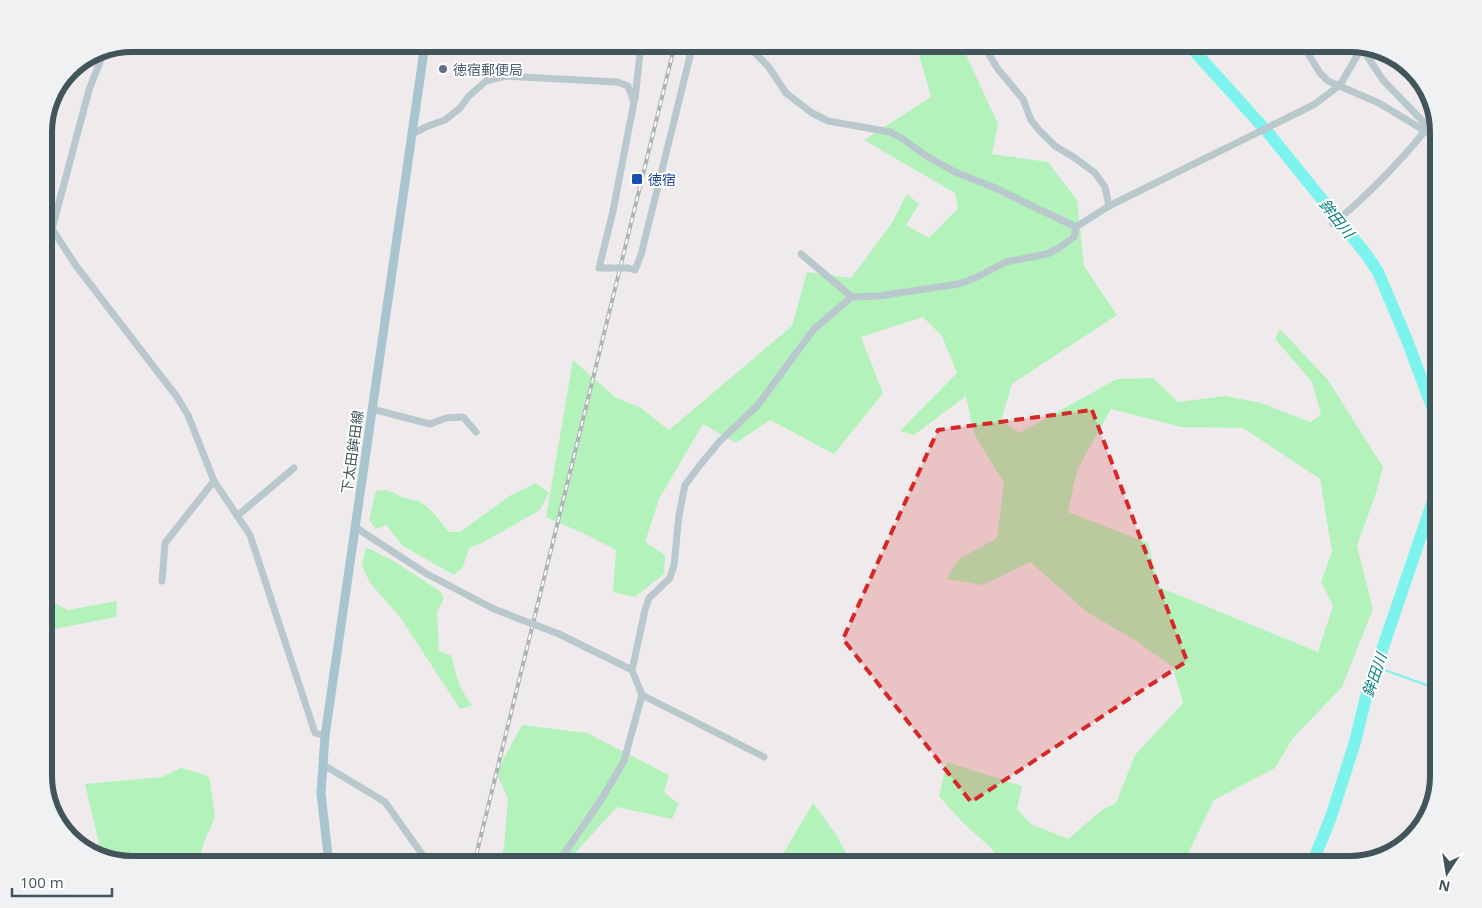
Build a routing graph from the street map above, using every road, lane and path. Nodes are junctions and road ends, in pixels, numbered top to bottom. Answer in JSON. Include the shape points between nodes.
{"nodes":[{"id":1,"x":424,"y":52,"type":"edge"},
{"id":2,"x":640,"y":52,"type":"edge"},
{"id":3,"x":691,"y":52,"type":"edge"},
{"id":4,"x":754,"y":52,"type":"edge"},
{"id":5,"x":988,"y":52,"type":"edge"},
{"id":6,"x":1307,"y":52,"type":"edge"},
{"id":7,"x":1358,"y":53,"type":"edge"},
{"id":8,"x":1365,"y":54,"type":"edge"},
{"id":9,"x":101,"y":60,"type":"edge"},
{"id":10,"x":1340,"y":85,"type":"junction"},
{"id":11,"x":634,"y":102,"type":"junction"},
{"id":12,"x":1429,"y":129,"type":"edge"},
{"id":13,"x":1425,"y":131,"type":"junction"},
{"id":14,"x":1429,"y":133,"type":"edge"},
{"id":15,"x":412,"y":134,"type":"junction"},
{"id":16,"x":1110,"y":206,"type":"junction"},
{"id":17,"x":1333,"y":224,"type":"dead end"},
{"id":18,"x":53,"y":225,"type":"edge"},
{"id":19,"x":1076,"y":227,"type":"junction"},
{"id":20,"x":53,"y":230,"type":"edge"},
{"id":21,"x":801,"y":254,"type":"dead end"},
{"id":22,"x":852,"y":297,"type":"junction"},
{"id":23,"x":372,"y":409,"type":"junction"},
{"id":24,"x":476,"y":432,"type":"dead end"},
{"id":25,"x":294,"y":468,"type":"dead end"},
{"id":26,"x":214,"y":481,"type":"junction"},
{"id":27,"x":237,"y":516,"type":"junction"},
{"id":28,"x":355,"y":527,"type":"junction"},
{"id":29,"x":162,"y":581,"type":"dead end"},
{"id":30,"x":632,"y":670,"type":"junction"},
{"id":31,"x":642,"y":695,"type":"junction"},
{"id":32,"x":325,"y":736,"type":"junction"},
{"id":33,"x":764,"y":757,"type":"dead end"},
{"id":34,"x":322,"y":764,"type":"junction"},
{"id":35,"x":328,"y":856,"type":"edge"},
{"id":36,"x":423,"y":856,"type":"edge"},
{"id":37,"x":562,"y":856,"type":"edge"}],
"edges":[{"from":1,"to":15,"type":"main road","name":"下太田鉾田線"},
{"from":2,"to":11,"type":"street"},
{"from":3,"to":11,"type":"street","bridge":true,"via":[[635,270],[599,268]]},
{"from":4,"to":19,"type":"street","via":[[786,93],[812,113],[828,121],[890,132],[955,172]]},
{"from":5,"to":16,"type":"street","via":[[1023,99],[1031,120],[1039,130],[1055,146],[1095,173],[1105,186]]},
{"from":6,"to":10,"type":"street","via":[[1328,81]]},
{"from":7,"to":10,"type":"street"},
{"from":8,"to":12,"type":"street","via":[[1383,80]]},
{"from":9,"to":18,"type":"street","via":[[89,90]]},
{"from":10,"to":13,"type":"street","via":[[1379,103]]},
{"from":10,"to":16,"type":"street","via":[[1315,104]]},
{"from":11,"to":15,"type":"street","via":[[628,86],[617,82],[505,76],[486,81],[445,120]]},
{"from":13,"to":14,"type":"street"},
{"from":13,"to":17,"type":"street","via":[[1367,195]]},
{"from":15,"to":23,"type":"main road","name":"下太田鉾田線"},
{"from":16,"to":19,"type":"street"},
{"from":19,"to":22,"type":"street","via":[[1074,237],[1047,254],[1006,262],[958,284]]},
{"from":20,"to":26,"type":"street","via":[[82,274],[178,397]]},
{"from":21,"to":22,"type":"street"},
{"from":22,"to":30,"type":"street","via":[[814,329],[758,406],[720,441],[685,485],[674,565],[670,578],[649,598]]},
{"from":23,"to":24,"type":"street","via":[[430,424],[446,418],[463,417]]},
{"from":23,"to":28,"type":"main road","name":"下太田鉾田線"},
{"from":25,"to":27,"type":"street"},
{"from":26,"to":27,"type":"street"},
{"from":26,"to":29,"type":"street","via":[[165,543]]},
{"from":27,"to":32,"type":"street","via":[[250,535],[316,733]]},
{"from":28,"to":30,"type":"street","bridge":true,"via":[[427,574],[494,609],[559,634]]},
{"from":28,"to":32,"type":"main road","name":"下太田鉾田線"},
{"from":30,"to":31,"type":"street"},
{"from":31,"to":33,"type":"street"},
{"from":31,"to":37,"type":"street","via":[[624,762]]},
{"from":32,"to":34,"type":"main road","name":"下太田鉾田線"},
{"from":34,"to":35,"type":"main road","name":"下太田鉾田線","via":[[321,792]]},
{"from":34,"to":36,"type":"street","via":[[385,802]]}]}
